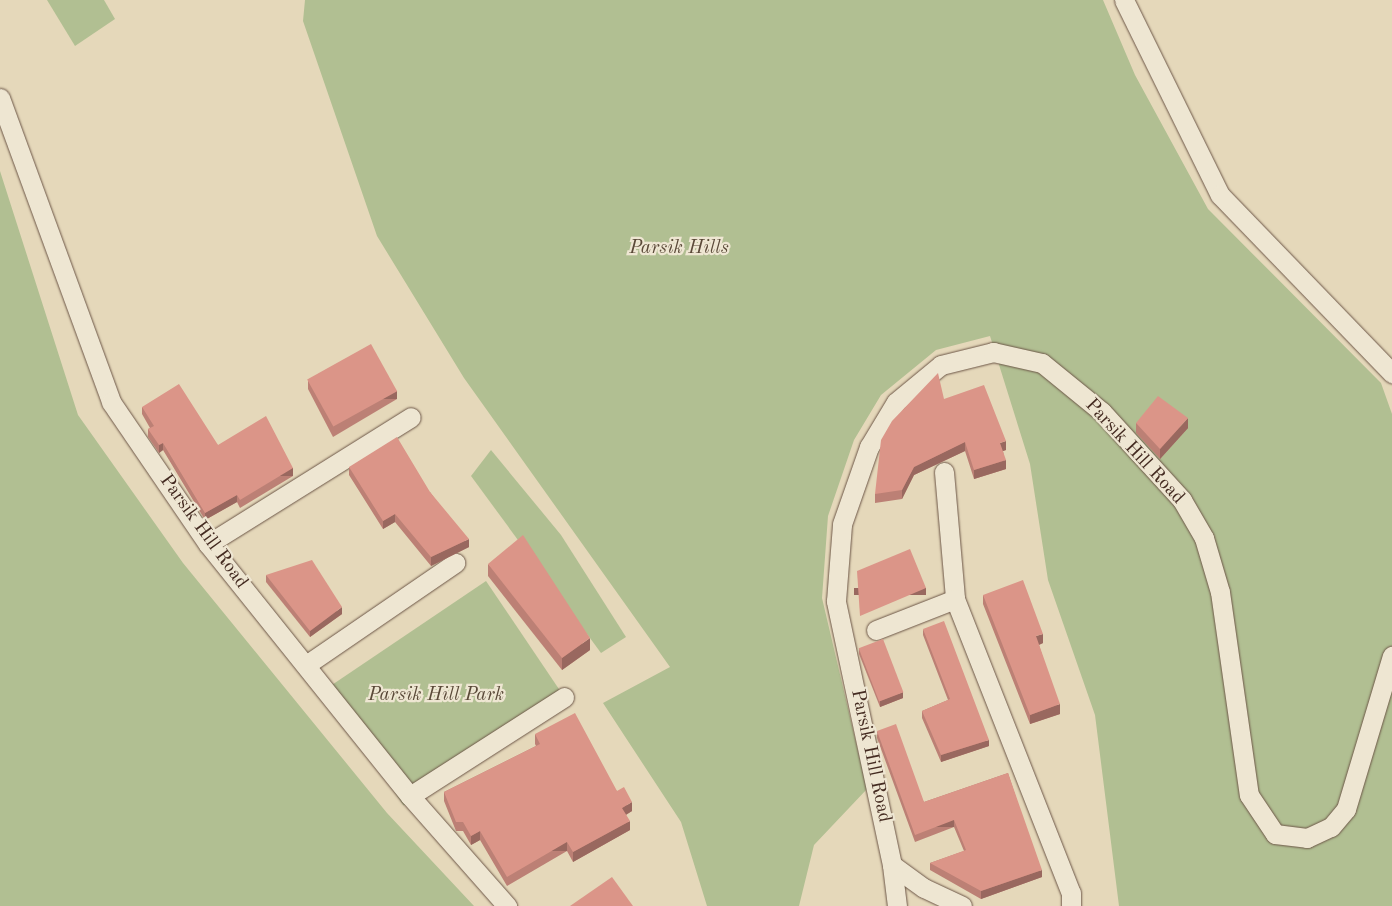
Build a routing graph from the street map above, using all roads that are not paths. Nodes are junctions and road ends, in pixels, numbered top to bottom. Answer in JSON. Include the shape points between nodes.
{"nodes":[{"id":1,"x":1124,"y":0,"type":"edge"},
{"id":2,"x":0,"y":98,"type":"edge"},
{"id":3,"x":1392,"y":373,"type":"edge"},
{"id":4,"x":411,"y":418,"type":"dead end"},
{"id":5,"x":944,"y":472,"type":"dead end"},
{"id":6,"x":208,"y":544,"type":"junction"},
{"id":7,"x":455,"y":563,"type":"dead end"},
{"id":8,"x":955,"y":599,"type":"junction"},
{"id":9,"x":876,"y":630,"type":"dead end"},
{"id":10,"x":1392,"y":656,"type":"edge"},
{"id":11,"x":306,"y":665,"type":"junction"},
{"id":12,"x":564,"y":698,"type":"dead end"},
{"id":13,"x":410,"y":796,"type":"junction"},
{"id":14,"x":892,"y":865,"type":"junction"},
{"id":15,"x":506,"y":906,"type":"edge"},
{"id":16,"x":897,"y":906,"type":"edge"},
{"id":17,"x":962,"y":906,"type":"edge"},
{"id":18,"x":1071,"y":906,"type":"edge"}],
"edges":[{"from":1,"to":3,"type":"street","via":[[1220,195]]},
{"from":2,"to":6,"type":"street","name":"Parsik Hill Road","via":[[111,402]]},
{"from":4,"to":6,"type":"street"},
{"from":5,"to":8,"type":"street"},
{"from":6,"to":11,"type":"street","name":"Parsik Hill Road"},
{"from":7,"to":11,"type":"street"},
{"from":8,"to":9,"type":"street"},
{"from":8,"to":18,"type":"street","via":[[1071,893]]},
{"from":10,"to":14,"type":"street","name":"Parsik Hill Road","via":[[1346,809],[1331,827],[1306,838],[1275,834],[1248,795],[1220,592],[1204,538],[1182,500],[1102,412],[1042,363],[992,352],[941,365],[896,402],[869,447],[842,524],[836,601]]},
{"from":11,"to":13,"type":"street","name":"Parsik Hill Road"},
{"from":12,"to":13,"type":"street"},
{"from":13,"to":15,"type":"street","name":"Parsik Hill Road"},
{"from":14,"to":16,"type":"street","name":"Parsik Hill Road"},
{"from":14,"to":17,"type":"street","via":[[924,888]]}]}
